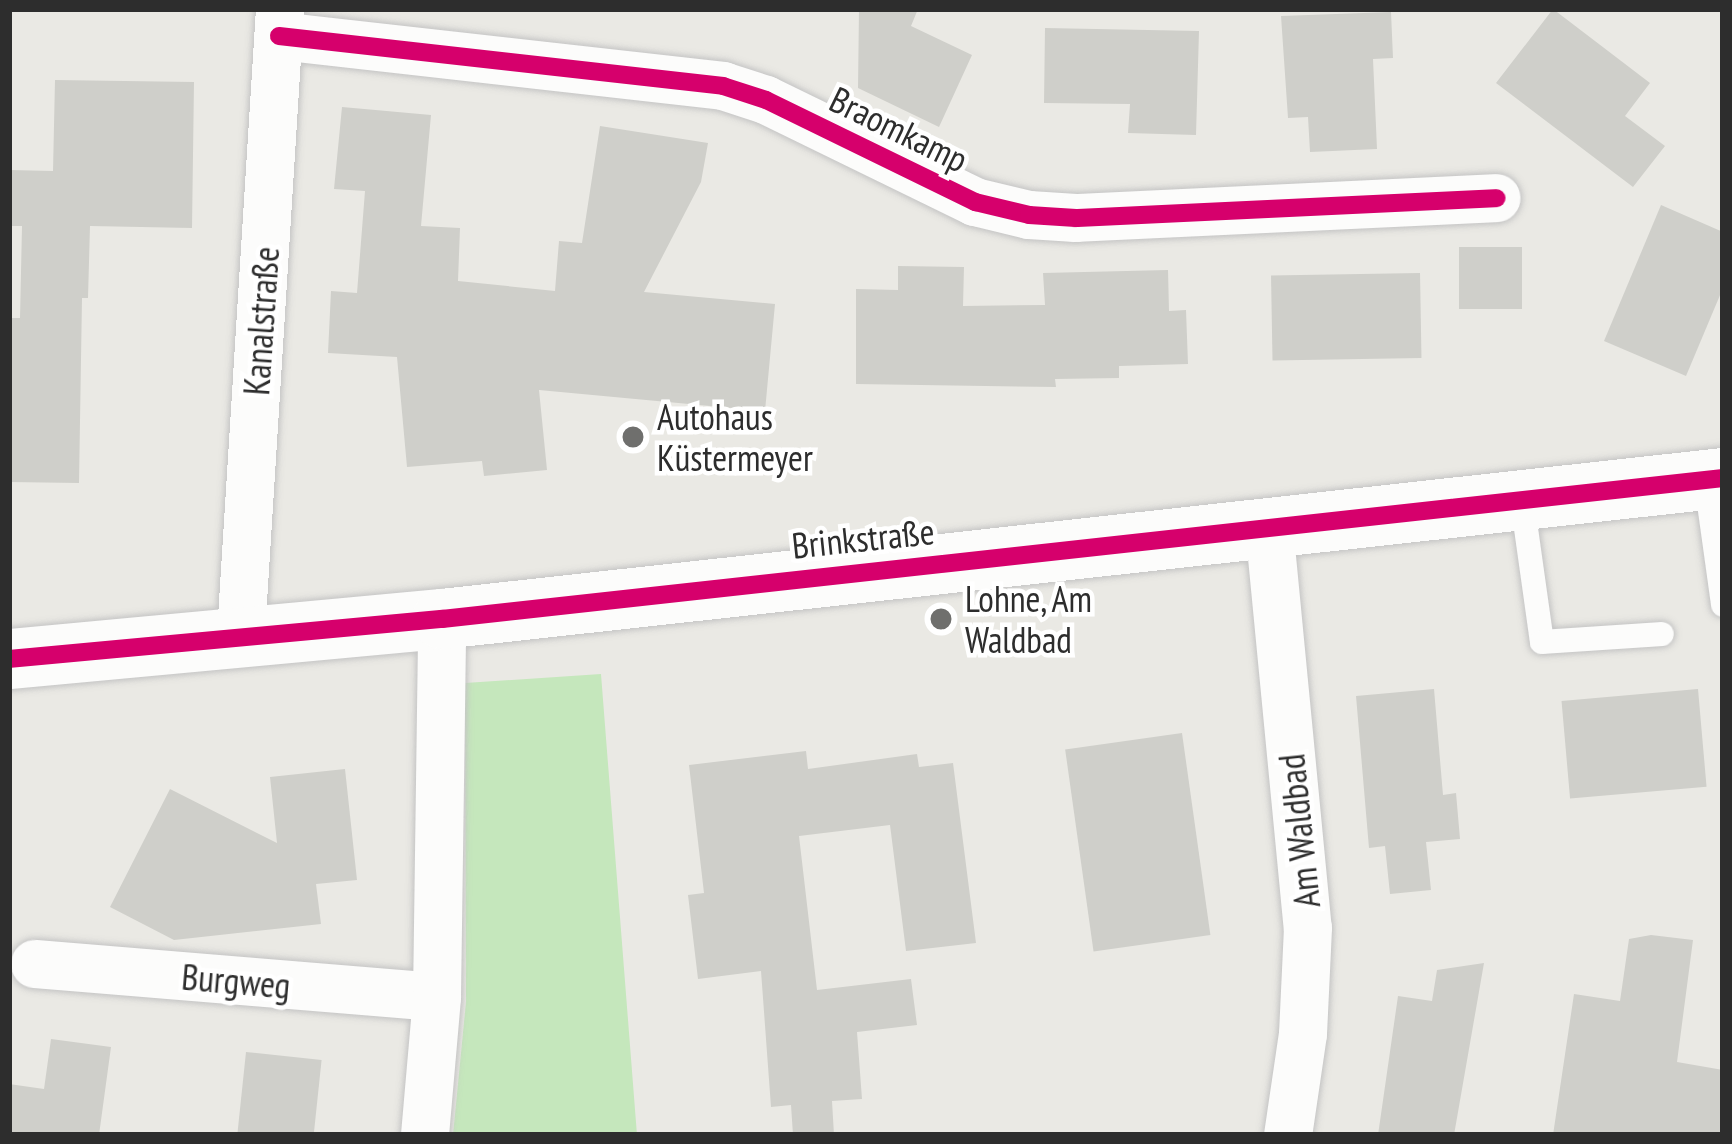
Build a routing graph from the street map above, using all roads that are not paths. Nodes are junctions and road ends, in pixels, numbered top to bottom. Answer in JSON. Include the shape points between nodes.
{"nodes":[{"id":1,"x":279,"y":22,"type":"edge"},
{"id":2,"x":1497,"y":198,"type":"dead end"},
{"id":3,"x":1714,"y":479,"type":"edge"},
{"id":4,"x":1522,"y":500,"type":"junction"},
{"id":5,"x":1269,"y":526,"type":"junction"},
{"id":6,"x":1723,"y":604,"type":"edge"},
{"id":7,"x":442,"y":619,"type":"junction"},
{"id":8,"x":241,"y":634,"type":"junction"},
{"id":9,"x":1662,"y":634,"type":"dead end"},
{"id":10,"x":9,"y":659,"type":"edge"},
{"id":11,"x":22,"y":966,"type":"edge"},
{"id":12,"x":437,"y":998,"type":"junction"},
{"id":13,"x":425,"y":1135,"type":"edge"},
{"id":14,"x":1288,"y":1135,"type":"edge"}],
"edges":[{"from":1,"to":2,"type":"street","name":"Braomkamp","via":[[723,86],[975,202],[1030,215]]},
{"from":1,"to":8,"type":"street","name":"Kanalstraße"},
{"from":3,"to":4,"type":"street","name":"Brinkstraße"},
{"from":3,"to":6,"type":"lane"},
{"from":4,"to":5,"type":"street","name":"Brinkstraße"},
{"from":4,"to":9,"type":"lane","via":[[1543,642]]},
{"from":5,"to":7,"type":"street","name":"Brinkstraße"},
{"from":5,"to":14,"type":"street","name":"Am Waldbad","via":[[1308,928]]},
{"from":7,"to":8,"type":"street","name":"Brinkstraße"},
{"from":7,"to":12,"type":"street"},
{"from":8,"to":10,"type":"street","name":"Brinkstraße"},
{"from":11,"to":12,"type":"street","name":"Burgweg"},
{"from":12,"to":13,"type":"street"}]}
